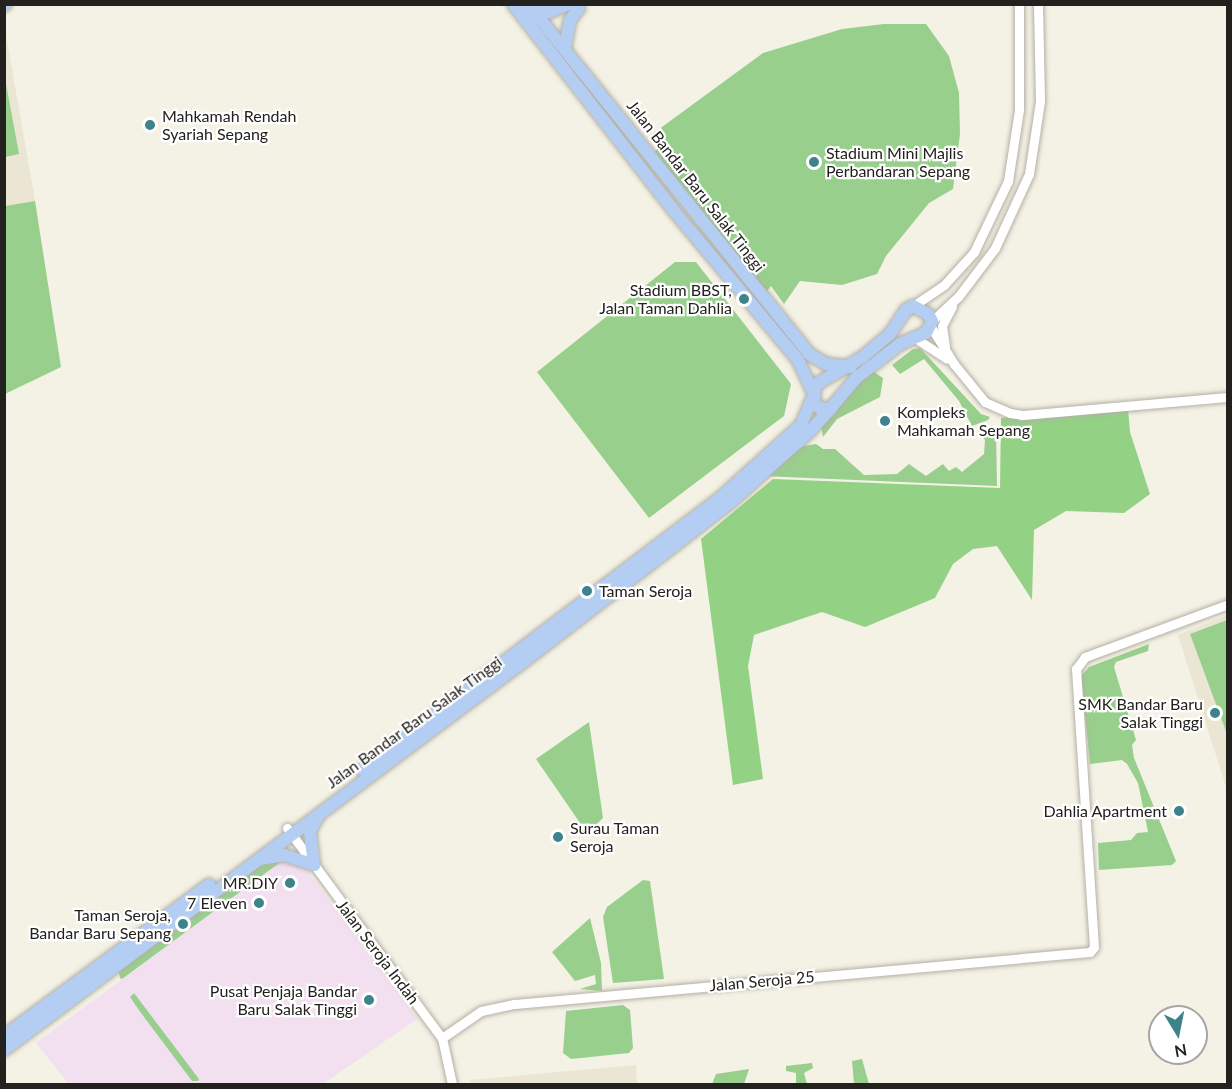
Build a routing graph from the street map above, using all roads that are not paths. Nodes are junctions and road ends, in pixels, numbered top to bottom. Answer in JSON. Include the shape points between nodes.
{"nodes":[{"id":1,"x":513,"y":4,"type":"edge"},
{"id":2,"x":1019,"y":4,"type":"edge"},
{"id":3,"x":1038,"y":4,"type":"edge"},
{"id":4,"x":530,"y":6,"type":"edge"},
{"id":5,"x":574,"y":6,"type":"edge"},
{"id":6,"x":565,"y":48,"type":"junction"},
{"id":7,"x":646,"y":146,"type":"junction"},
{"id":8,"x":631,"y":156,"type":"junction"},
{"id":9,"x":958,"y":297,"type":"junction"},
{"id":10,"x":913,"y":306,"type":"junction"},
{"id":11,"x":931,"y":324,"type":"junction"},
{"id":12,"x":915,"y":338,"type":"junction"},
{"id":13,"x":946,"y":352,"type":"junction"},
{"id":14,"x":954,"y":364,"type":"junction"},
{"id":15,"x":851,"y":367,"type":"junction"},
{"id":16,"x":812,"y":394,"type":"junction"},
{"id":17,"x":1227,"y":397,"type":"edge"},
{"id":18,"x":831,"y":408,"type":"junction"},
{"id":19,"x":1227,"y":604,"type":"edge"},
{"id":20,"x":325,"y":807,"type":"junction"},
{"id":21,"x":289,"y":830,"type":"junction"},
{"id":22,"x":254,"y":861,"type":"junction"},
{"id":23,"x":314,"y":865,"type":"junction"},
{"id":24,"x":4,"y":1036,"type":"edge"},
{"id":25,"x":442,"y":1038,"type":"junction"},
{"id":26,"x":4,"y":1050,"type":"edge"},
{"id":27,"x":452,"y":1084,"type":"edge"}],
"edges":[{"from":1,"to":8,"type":"main road","name":"Jalan Bandar Baru Salak Tinggi"},
{"from":2,"to":10,"type":"street","via":[[1019,110],[1008,181],[974,252],[944,285]]},
{"from":3,"to":9,"type":"street","via":[[1040,100],[1029,174],[995,248]]},
{"from":4,"to":5,"type":"main road","via":[[549,12]]},
{"from":4,"to":6,"type":"main road","name":"Jalan Bandar Baru Salak Tinggi"},
{"from":5,"to":6,"type":"main road"},
{"from":6,"to":7,"type":"main road","name":"Jalan Bandar Baru Salak Tinggi"},
{"from":7,"to":8,"type":"main road"},
{"from":7,"to":15,"type":"main road","name":"Jalan Bandar Baru Salak Tinggi","via":[[809,354],[826,364]]},
{"from":8,"to":16,"type":"main road","name":"Jalan Bandar Baru Salak Tinggi","via":[[798,360]]},
{"from":9,"to":11,"type":"street"},
{"from":9,"to":13,"type":"street","via":[[942,326]]},
{"from":10,"to":11,"type":"main road","via":[[922,309]]},
{"from":10,"to":15,"type":"main road","via":[[902,314],[890,334]]},
{"from":11,"to":12,"type":"main road","name":"Jalan Bandar Baru Salak Tinggi"},
{"from":11,"to":13,"type":"street"},
{"from":12,"to":14,"type":"street","via":[[930,344]]},
{"from":12,"to":18,"type":"main road","name":"Jalan Bandar Baru Salak Tinggi","via":[[900,344],[856,378]]},
{"from":13,"to":14,"type":"street"},
{"from":14,"to":17,"type":"street","via":[[985,402],[1022,415]]},
{"from":15,"to":16,"type":"main road","via":[[821,381]]},
{"from":16,"to":18,"type":"main road","via":[[821,409]]},
{"from":16,"to":21,"type":"main road","name":"Jalan Bandar Baru Salak Tinggi","via":[[801,426],[718,500]]},
{"from":18,"to":20,"type":"main road","name":"Jalan Bandar Baru Salak Tinggi","via":[[730,502],[523,662]]},
{"from":19,"to":25,"type":"street","name":"Jalan Seroja 25","via":[[1085,657],[1076,669],[1094,947],[1090,952],[515,1004],[481,1011]]},
{"from":20,"to":21,"type":"main road","name":"Jalan Bandar Baru Salak Tinggi"},
{"from":20,"to":23,"type":"main road","via":[[310,831]]},
{"from":21,"to":22,"type":"main road","name":"Jalan Bandar Baru Salak Tinggi"},
{"from":21,"to":23,"type":"street","name":"Jalan Seroja Indah"},
{"from":21,"to":24,"type":"main road","name":"Jalan Bandar Baru Salak Tinggi"},
{"from":22,"to":23,"type":"main road","via":[[284,855]]},
{"from":22,"to":26,"type":"main road","name":"Jalan Bandar Baru Salak Tinggi"},
{"from":23,"to":25,"type":"street","name":"Jalan Seroja Indah"},
{"from":25,"to":27,"type":"street","name":"Jalan Seroja Indah"}]}
